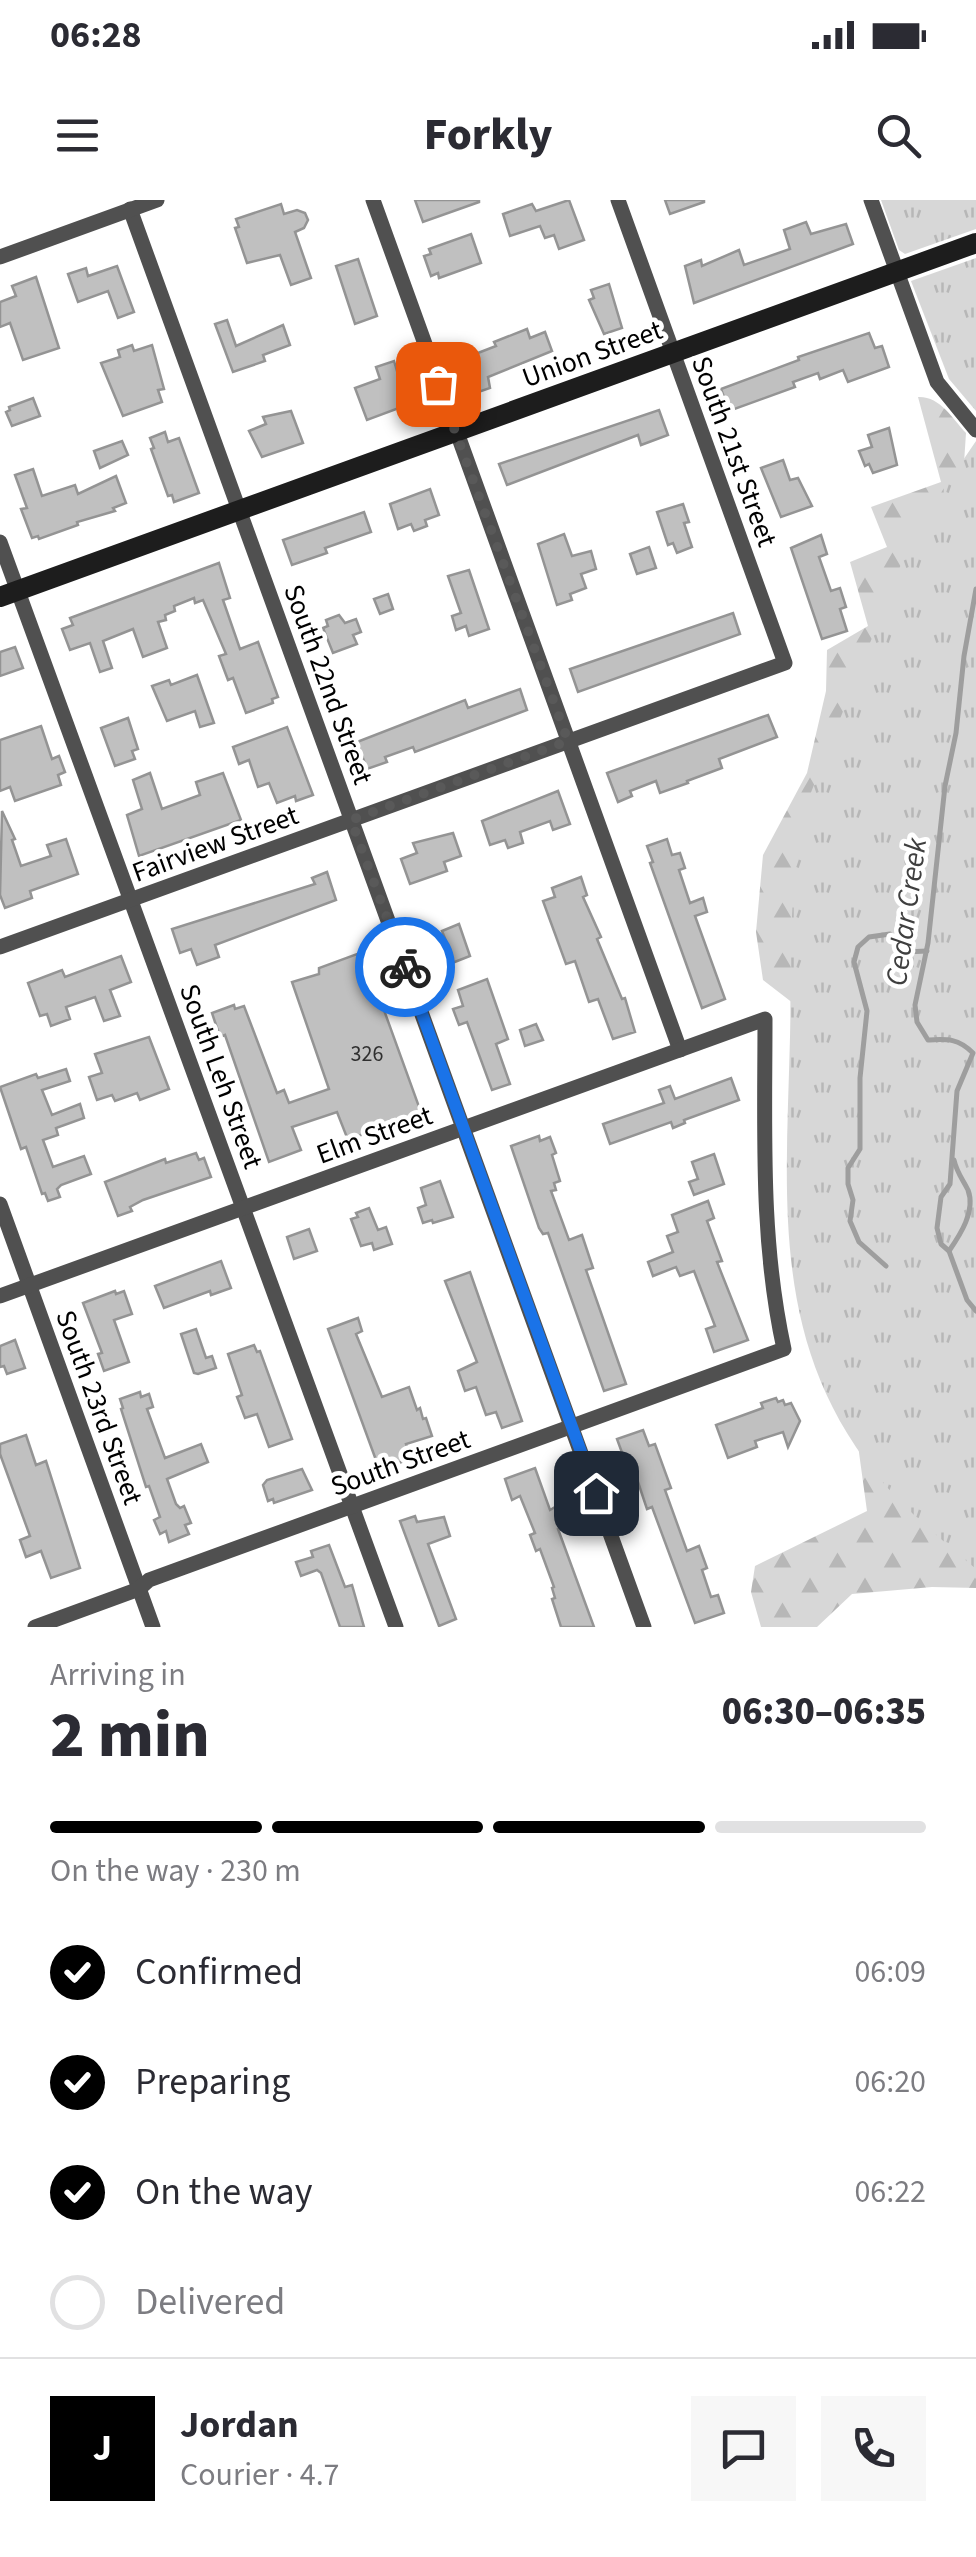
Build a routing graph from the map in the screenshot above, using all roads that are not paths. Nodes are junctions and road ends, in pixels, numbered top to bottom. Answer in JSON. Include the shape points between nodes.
{"nodes":[{"id":1,"x":156,"y":200,"type":"edge"},
{"id":2,"x":373,"y":200,"type":"edge"},
{"id":3,"x":618,"y":200,"type":"edge"},
{"id":4,"x":872,"y":200,"type":"edge"},
{"id":5,"x":130,"y":210,"type":"junction"},
{"id":6,"x":976,"y":242,"type":"edge"},
{"id":7,"x":0,"y":257,"type":"edge"},
{"id":8,"x":898,"y":272,"type":"junction"},
{"id":9,"x":674,"y":353,"type":"junction"},
{"id":10,"x":976,"y":430,"type":"edge"},
{"id":11,"x":456,"y":432,"type":"junction"},
{"id":12,"x":239,"y":510,"type":"junction"},
{"id":13,"x":0,"y":542,"type":"edge"},
{"id":14,"x":9,"y":593,"type":"edge"},
{"id":15,"x":784,"y":662,"type":"joint"},
{"id":16,"x":568,"y":741,"type":"junction"},
{"id":17,"x":351,"y":820,"type":"junction"},
{"id":18,"x":131,"y":900,"type":"junction"},
{"id":19,"x":0,"y":947,"type":"edge"},
{"id":20,"x":680,"y":1050,"type":"junction"},
{"id":21,"x":463,"y":1128,"type":"junction"},
{"id":22,"x":0,"y":1204,"type":"edge"},
{"id":23,"x":243,"y":1208,"type":"junction"},
{"id":24,"x":29,"y":1285,"type":"junction"},
{"id":25,"x":0,"y":1296,"type":"edge"},
{"id":26,"x":784,"y":1348,"type":"joint"},
{"id":27,"x":572,"y":1426,"type":"junction"},
{"id":28,"x":352,"y":1506,"type":"junction"},
{"id":29,"x":139,"y":1589,"type":"junction"},
{"id":30,"x":35,"y":1627,"type":"edge"},
{"id":31,"x":153,"y":1627,"type":"edge"},
{"id":32,"x":396,"y":1627,"type":"edge"},
{"id":33,"x":644,"y":1627,"type":"edge"}],
"edges":[{"from":1,"to":5,"type":"street"},
{"from":2,"to":11,"type":"street"},
{"from":3,"to":9,"type":"street","name":"South 21st Street"},
{"from":4,"to":8,"type":"street"},
{"from":5,"to":7,"type":"street"},
{"from":5,"to":12,"type":"street","name":"South 22nd Street"},
{"from":6,"to":8,"type":"street","name":"Union Street"},
{"from":8,"to":9,"type":"street","name":"Union Street"},
{"from":8,"to":10,"type":"street","via":[[937,382]]},
{"from":9,"to":11,"type":"street","name":"Union Street"},
{"from":9,"to":15,"type":"street","name":"South 21st Street"},
{"from":11,"to":12,"type":"street","name":"Union Street"},
{"from":11,"to":16,"type":"street"},
{"from":12,"to":14,"type":"street","name":"Union Street"},
{"from":12,"to":17,"type":"street","name":"South 22nd Street"},
{"from":13,"to":14,"type":"street","name":"South Leh Street"},
{"from":14,"to":18,"type":"street","name":"South Leh Street"},
{"from":15,"to":16,"type":"street","name":"Fairview Street"},
{"from":16,"to":17,"type":"street","name":"Fairview Street"},
{"from":16,"to":20,"type":"street"},
{"from":17,"to":18,"type":"street","name":"Fairview Street"},
{"from":17,"to":21,"type":"street","name":"South 22nd Street"},
{"from":18,"to":19,"type":"street","name":"Fairview Street"},
{"from":18,"to":23,"type":"street","name":"South Leh Street"},
{"from":20,"to":21,"type":"street","name":"Elm Street"},
{"from":20,"to":26,"type":"street","name":"Elm Street","via":[[765,1019],[765,1224]]},
{"from":21,"to":23,"type":"street","name":"Elm Street"},
{"from":21,"to":27,"type":"street","name":"South 22nd Street"},
{"from":22,"to":24,"type":"street","name":"South 23rd Street"},
{"from":23,"to":24,"type":"street","name":"Elm Street"},
{"from":23,"to":28,"type":"street","name":"South Leh Street"},
{"from":24,"to":25,"type":"street","name":"Elm Street"},
{"from":24,"to":29,"type":"street","name":"South 23rd Street"},
{"from":26,"to":27,"type":"street","name":"South Street"},
{"from":27,"to":28,"type":"street","name":"South Street"},
{"from":27,"to":33,"type":"street","name":"South 22nd Street"},
{"from":28,"to":29,"type":"street","name":"South Street"},
{"from":28,"to":32,"type":"street","name":"South Leh Street"},
{"from":29,"to":30,"type":"street","name":"South Street"},
{"from":29,"to":31,"type":"street","name":"South 23rd Street"}]}
